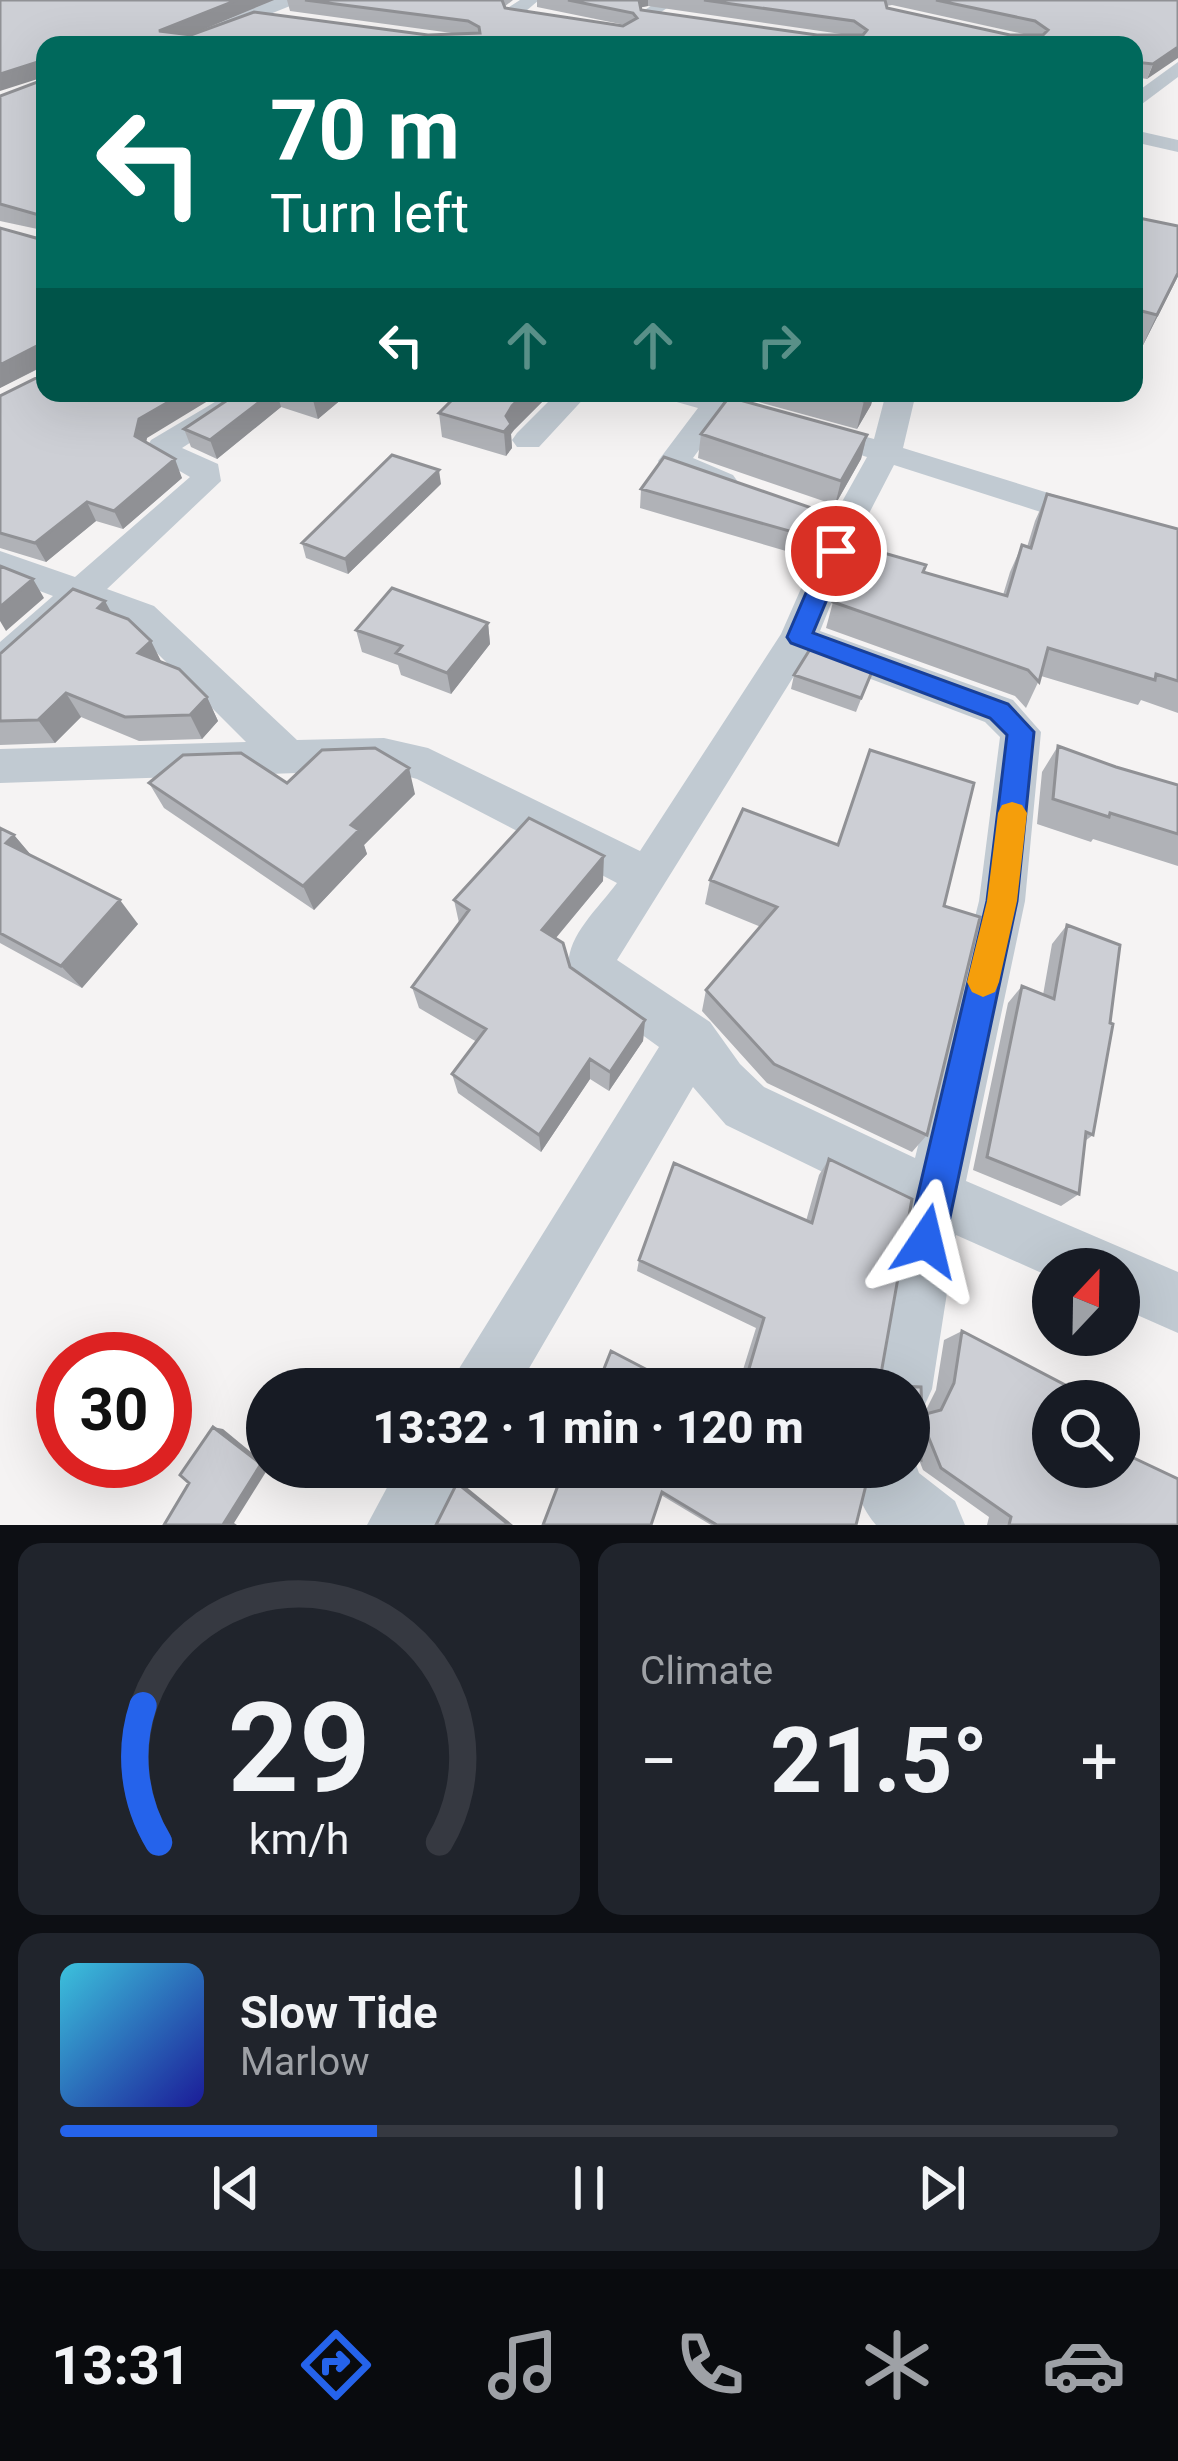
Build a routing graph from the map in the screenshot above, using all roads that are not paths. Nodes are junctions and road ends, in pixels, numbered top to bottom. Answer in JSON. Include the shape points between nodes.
{"nodes":[{"id":1,"x":281,"y":0,"type":"edge"},
{"id":2,"x":531,"y":0,"type":"edge"},
{"id":3,"x":670,"y":9,"type":"edge"},
{"id":4,"x":259,"y":17,"type":"junction"},
{"id":5,"x":300,"y":22,"type":"edge"},
{"id":6,"x":580,"y":24,"type":"edge"},
{"id":7,"x":615,"y":35,"type":"edge"},
{"id":8,"x":203,"y":36,"type":"edge"},
{"id":9,"x":1170,"y":73,"type":"edge"},
{"id":10,"x":1143,"y":96,"type":"edge"},
{"id":11,"x":1143,"y":138,"type":"edge"},
{"id":12,"x":1178,"y":146,"type":"edge"},
{"id":13,"x":236,"y":402,"type":"edge"},
{"id":14,"x":565,"y":402,"type":"edge"},
{"id":15,"x":710,"y":402,"type":"edge"},
{"id":16,"x":899,"y":402,"type":"edge"},
{"id":17,"x":717,"y":404,"type":"junction"},
{"id":18,"x":529,"y":440,"type":"dead end"},
{"id":19,"x":886,"y":451,"type":"junction"},
{"id":20,"x":763,"y":496,"type":"edge"},
{"id":21,"x":1178,"y":545,"type":"edge"},
{"id":22,"x":0,"y":563,"type":"edge"},
{"id":23,"x":81,"y":592,"type":"junction"},
{"id":24,"x":799,"y":637,"type":"junction"},
{"id":25,"x":0,"y":664,"type":"edge"},
{"id":26,"x":286,"y":754,"type":"junction"},
{"id":27,"x":0,"y":766,"type":"edge"},
{"id":28,"x":648,"y":878,"type":"junction"},
{"id":29,"x":692,"y":1040,"type":"junction"},
{"id":30,"x":934,"y":1196,"type":"junction"},
{"id":31,"x":1053,"y":1248,"type":"edge"},
{"id":32,"x":1140,"y":1286,"type":"edge"},
{"id":33,"x":1178,"y":1303,"type":"edge"},
{"id":34,"x":495,"y":1368,"type":"edge"},
{"id":35,"x":904,"y":1368,"type":"edge"},
{"id":36,"x":422,"y":1488,"type":"edge"},
{"id":37,"x":888,"y":1488,"type":"edge"},
{"id":38,"x":400,"y":1525,"type":"edge"},
{"id":39,"x":932,"y":1525,"type":"edge"}],
"edges":[{"from":1,"to":4,"type":"street"},
{"from":2,"to":6,"type":"street","via":[[512,14]]},
{"from":3,"to":7,"type":"street"},
{"from":4,"to":5,"type":"street"},
{"from":4,"to":8,"type":"street"},
{"from":9,"to":10,"type":"street"},
{"from":11,"to":12,"type":"street"},
{"from":13,"to":23,"type":"street","via":[[162,447],[207,471],[205,481]]},
{"from":14,"to":18,"type":"street"},
{"from":15,"to":17,"type":"street"},
{"from":16,"to":19,"type":"street"},
{"from":17,"to":19,"type":"street"},
{"from":17,"to":20,"type":"street","via":[[675,465]]},
{"from":19,"to":21,"type":"street"},
{"from":19,"to":24,"type":"street","via":[[836,521]]},
{"from":22,"to":23,"type":"street"},
{"from":23,"to":25,"type":"street"},
{"from":23,"to":26,"type":"street","via":[[164,632]]},
{"from":24,"to":28,"type":"street"},
{"from":24,"to":30,"type":"street","via":[[999,711],[1021,732],[1002,901]]},
{"from":26,"to":27,"type":"street"},
{"from":26,"to":28,"type":"street","via":[[384,754],[428,765]]},
{"from":28,"to":29,"type":"street","via":[[589,965]]},
{"from":29,"to":30,"type":"street","via":[[745,1106]]},
{"from":29,"to":34,"type":"street"},
{"from":30,"to":31,"type":"street"},
{"from":30,"to":35,"type":"street"},
{"from":32,"to":33,"type":"street"},
{"from":36,"to":38,"type":"street"},
{"from":37,"to":39,"type":"street"}]}
